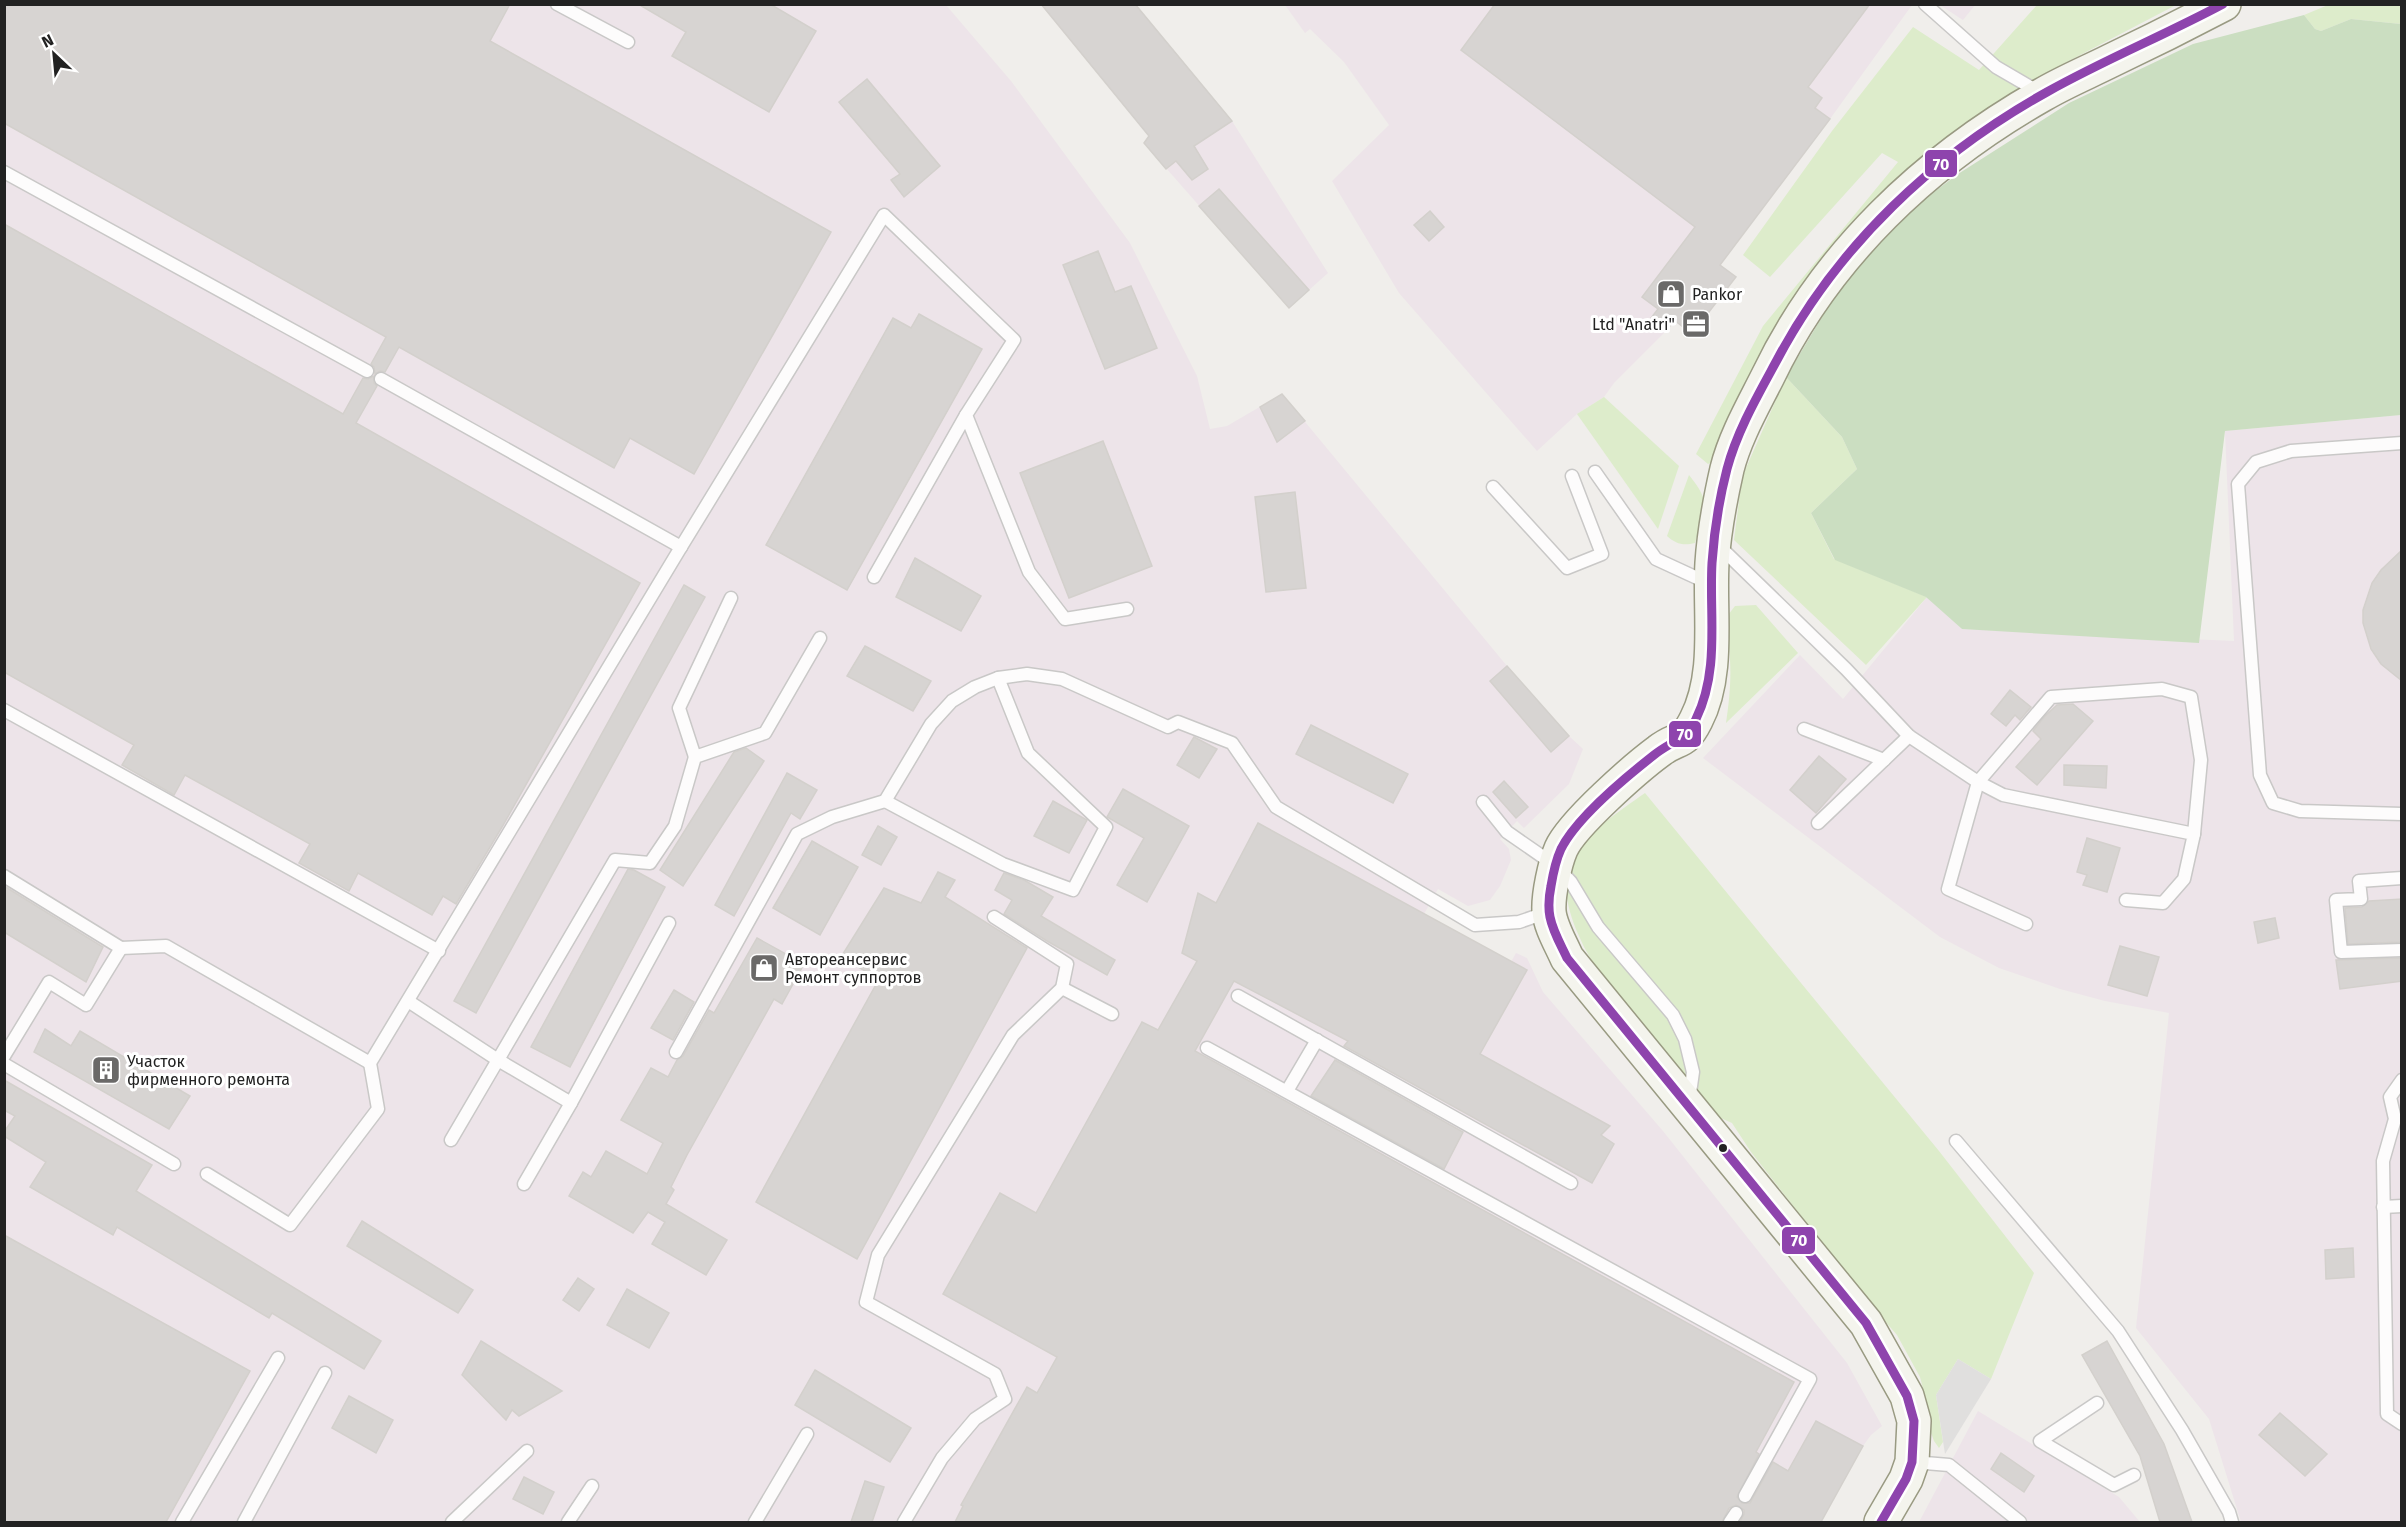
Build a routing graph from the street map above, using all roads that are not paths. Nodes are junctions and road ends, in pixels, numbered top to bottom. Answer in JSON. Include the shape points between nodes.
{"nodes":[{"id":1,"x":557,"y":4,"type":"edge"},
{"id":2,"x":1925,"y":4,"type":"edge"},
{"id":3,"x":2224,"y":4,"type":"edge"},
{"id":4,"x":628,"y":42,"type":"dead end"},
{"id":5,"x":2042,"y":95,"type":"junction"},
{"id":6,"x":4,"y":172,"type":"edge"},
{"id":7,"x":367,"y":371,"type":"dead end"},
{"id":8,"x":381,"y":379,"type":"dead end"},
{"id":9,"x":966,"y":415,"type":"junction"},
{"id":10,"x":2402,"y":443,"type":"edge"},
{"id":11,"x":1595,"y":472,"type":"dead end"},
{"id":12,"x":1572,"y":476,"type":"dead end"},
{"id":13,"x":1493,"y":487,"type":"dead end"},
{"id":14,"x":1714,"y":541,"type":"junction"},
{"id":15,"x":681,"y":547,"type":"junction"},
{"id":16,"x":874,"y":577,"type":"dead end"},
{"id":17,"x":1712,"y":585,"type":"junction"},
{"id":18,"x":731,"y":598,"type":"dead end"},
{"id":19,"x":1127,"y":609,"type":"dead end"},
{"id":20,"x":820,"y":638,"type":"dead end"},
{"id":21,"x":998,"y":678,"type":"junction"},
{"id":22,"x":4,"y":710,"type":"edge"},
{"id":23,"x":1804,"y":729,"type":"dead end"},
{"id":24,"x":1909,"y":736,"type":"junction"},
{"id":25,"x":695,"y":757,"type":"junction"},
{"id":26,"x":1884,"y":760,"type":"junction"},
{"id":27,"x":1978,"y":782,"type":"junction"},
{"id":28,"x":885,"y":801,"type":"junction"},
{"id":29,"x":1484,"y":802,"type":"dead end"},
{"id":30,"x":2402,"y":814,"type":"edge"},
{"id":31,"x":1818,"y":823,"type":"dead end"},
{"id":32,"x":2194,"y":834,"type":"junction"},
{"id":33,"x":1556,"y":866,"type":"junction"},
{"id":34,"x":4,"y":876,"type":"edge"},
{"id":35,"x":2402,"y":878,"type":"edge"},
{"id":36,"x":2126,"y":900,"type":"dead end"},
{"id":37,"x":1549,"y":911,"type":"junction"},
{"id":38,"x":994,"y":917,"type":"dead end"},
{"id":39,"x":669,"y":923,"type":"dead end"},
{"id":40,"x":2026,"y":924,"type":"dead end"},
{"id":41,"x":121,"y":948,"type":"junction"},
{"id":42,"x":2402,"y":950,"type":"edge"},
{"id":43,"x":438,"y":951,"type":"junction"},
{"id":44,"x":1062,"y":988,"type":"junction"},
{"id":45,"x":1238,"y":996,"type":"dead end"},
{"id":46,"x":408,"y":1001,"type":"junction"},
{"id":47,"x":1112,"y":1014,"type":"dead end"},
{"id":48,"x":1317,"y":1040,"type":"junction"},
{"id":49,"x":1207,"y":1048,"type":"dead end"},
{"id":50,"x":676,"y":1052,"type":"dead end"},
{"id":51,"x":4,"y":1056,"type":"edge"},
{"id":52,"x":498,"y":1060,"type":"junction"},
{"id":53,"x":370,"y":1063,"type":"junction"},
{"id":54,"x":4,"y":1064,"type":"edge"},
{"id":55,"x":2402,"y":1080,"type":"edge"},
{"id":56,"x":1287,"y":1091,"type":"junction"},
{"id":57,"x":571,"y":1103,"type":"junction"},
{"id":58,"x":1688,"y":1105,"type":"junction"},
{"id":59,"x":451,"y":1140,"type":"dead end"},
{"id":60,"x":1956,"y":1141,"type":"dead end"},
{"id":61,"x":174,"y":1164,"type":"dead end"},
{"id":62,"x":207,"y":1173,"type":"dead end"},
{"id":63,"x":1571,"y":1183,"type":"dead end"},
{"id":64,"x":524,"y":1184,"type":"dead end"},
{"id":65,"x":2402,"y":1206,"type":"edge"},
{"id":66,"x":2383,"y":1207,"type":"junction"},
{"id":67,"x":278,"y":1358,"type":"dead end"},
{"id":68,"x":326,"y":1373,"type":"dead end"},
{"id":69,"x":2097,"y":1403,"type":"dead end"},
{"id":70,"x":2402,"y":1424,"type":"edge"},
{"id":71,"x":807,"y":1434,"type":"dead end"},
{"id":72,"x":527,"y":1451,"type":"dead end"},
{"id":73,"x":1912,"y":1462,"type":"junction"},
{"id":74,"x":2134,"y":1475,"type":"dead end"},
{"id":75,"x":592,"y":1486,"type":"dead end"},
{"id":76,"x":1745,"y":1496,"type":"dead end"},
{"id":77,"x":182,"y":1522,"type":"edge"},
{"id":78,"x":244,"y":1522,"type":"edge"},
{"id":79,"x":452,"y":1522,"type":"edge"},
{"id":80,"x":568,"y":1522,"type":"edge"},
{"id":81,"x":755,"y":1522,"type":"edge"},
{"id":82,"x":904,"y":1522,"type":"edge"},
{"id":83,"x":1881,"y":1522,"type":"edge"},
{"id":84,"x":2020,"y":1522,"type":"edge"},
{"id":85,"x":2232,"y":1522,"type":"edge"}],
"edges":[{"from":1,"to":4,"type":"lane"},
{"from":2,"to":5,"type":"lane","via":[[1996,67]]},
{"from":3,"to":5,"type":"street"},
{"from":5,"to":14,"type":"street","via":[[1953,152],[1912,185],[1846,254],[1809,303],[1780,350],[1736,444]]},
{"from":6,"to":7,"type":"lane"},
{"from":8,"to":15,"type":"lane"},
{"from":9,"to":15,"type":"lane","via":[[1014,340],[884,215]]},
{"from":9,"to":16,"type":"lane"},
{"from":9,"to":19,"type":"lane","via":[[1029,572],[1065,619]]},
{"from":10,"to":30,"type":"lane","via":[[2291,451],[2256,462],[2238,484],[2260,775],[2273,803],[2300,811]]},
{"from":11,"to":17,"type":"lane","via":[[1656,559]]},
{"from":12,"to":13,"type":"lane","via":[[1602,554],[1567,568]]},
{"from":14,"to":17,"type":"street"},
{"from":14,"to":24,"type":"lane"},
{"from":15,"to":43,"type":"lane"},
{"from":17,"to":33,"type":"street","via":[[1710,664],[1697,718],[1684,739],[1662,748],[1579,824],[1562,847]]},
{"from":18,"to":25,"type":"lane","via":[[679,708]]},
{"from":20,"to":25,"type":"lane","via":[[765,733]]},
{"from":21,"to":28,"type":"lane","via":[[951,701],[931,724]]},
{"from":21,"to":28,"type":"lane","via":[[1028,753],[1107,827],[1072,890],[1004,864]]},
{"from":21,"to":37,"type":"lane","via":[[1027,674],[1062,679],[1168,727],[1178,722],[1232,743],[1276,807],[1475,925],[1519,922]]},
{"from":22,"to":43,"type":"lane"},
{"from":23,"to":26,"type":"lane"},
{"from":24,"to":26,"type":"lane"},
{"from":24,"to":27,"type":"lane"},
{"from":25,"to":52,"type":"lane","via":[[675,826],[650,863],[615,860]]},
{"from":26,"to":31,"type":"lane"},
{"from":27,"to":32,"type":"lane","via":[[2003,795]]},
{"from":27,"to":32,"type":"lane","via":[[2051,698],[2162,689],[2191,697],[2201,760]]},
{"from":27,"to":40,"type":"lane","via":[[1948,889]]},
{"from":28,"to":50,"type":"lane","via":[[832,817],[797,834]]},
{"from":29,"to":33,"type":"lane","via":[[1507,832]]},
{"from":32,"to":36,"type":"lane","via":[[2184,879],[2163,903]]},
{"from":33,"to":37,"type":"street"},
{"from":33,"to":58,"type":"lane","via":[[1571,882],[1598,927],[1673,1015],[1685,1039],[1693,1072]]},
{"from":34,"to":41,"type":"lane"},
{"from":35,"to":42,"type":"lane","via":[[2359,881],[2361,899],[2336,900],[2341,952]]},
{"from":37,"to":58,"type":"street","via":[[1567,958]]},
{"from":38,"to":44,"type":"lane","via":[[1066,964]]},
{"from":39,"to":57,"type":"lane"},
{"from":41,"to":51,"type":"lane","via":[[86,1005],[49,982]]},
{"from":41,"to":53,"type":"lane","via":[[166,946]]},
{"from":43,"to":46,"type":"lane"},
{"from":44,"to":47,"type":"lane"},
{"from":44,"to":82,"type":"lane","via":[[1013,1035],[878,1255],[866,1302],[995,1374],[1005,1399],[975,1419],[942,1458]]},
{"from":45,"to":48,"type":"lane"},
{"from":46,"to":52,"type":"lane"},
{"from":46,"to":53,"type":"lane"},
{"from":48,"to":56,"type":"lane"},
{"from":48,"to":63,"type":"lane"},
{"from":49,"to":56,"type":"lane"},
{"from":52,"to":57,"type":"lane"},
{"from":52,"to":59,"type":"lane"},
{"from":53,"to":62,"type":"lane","via":[[378,1109],[290,1225]]},
{"from":54,"to":61,"type":"lane"},
{"from":55,"to":66,"type":"lane","via":[[2390,1097],[2395,1119],[2383,1161]]},
{"from":56,"to":76,"type":"lane","via":[[1810,1379]]},
{"from":57,"to":64,"type":"lane"},
{"from":58,"to":73,"type":"street","via":[[1866,1323],[1907,1396],[1914,1421]]},
{"from":60,"to":85,"type":"lane","via":[[2118,1331],[2182,1430]]},
{"from":65,"to":66,"type":"lane"},
{"from":66,"to":70,"type":"lane","via":[[2387,1414]]},
{"from":67,"to":77,"type":"lane"},
{"from":68,"to":78,"type":"lane"},
{"from":69,"to":74,"type":"lane","via":[[2040,1440],[2114,1485]]},
{"from":71,"to":81,"type":"lane"},
{"from":72,"to":79,"type":"lane"},
{"from":73,"to":83,"type":"street"},
{"from":73,"to":84,"type":"lane","via":[[1949,1465]]},
{"from":75,"to":80,"type":"lane"}]}
